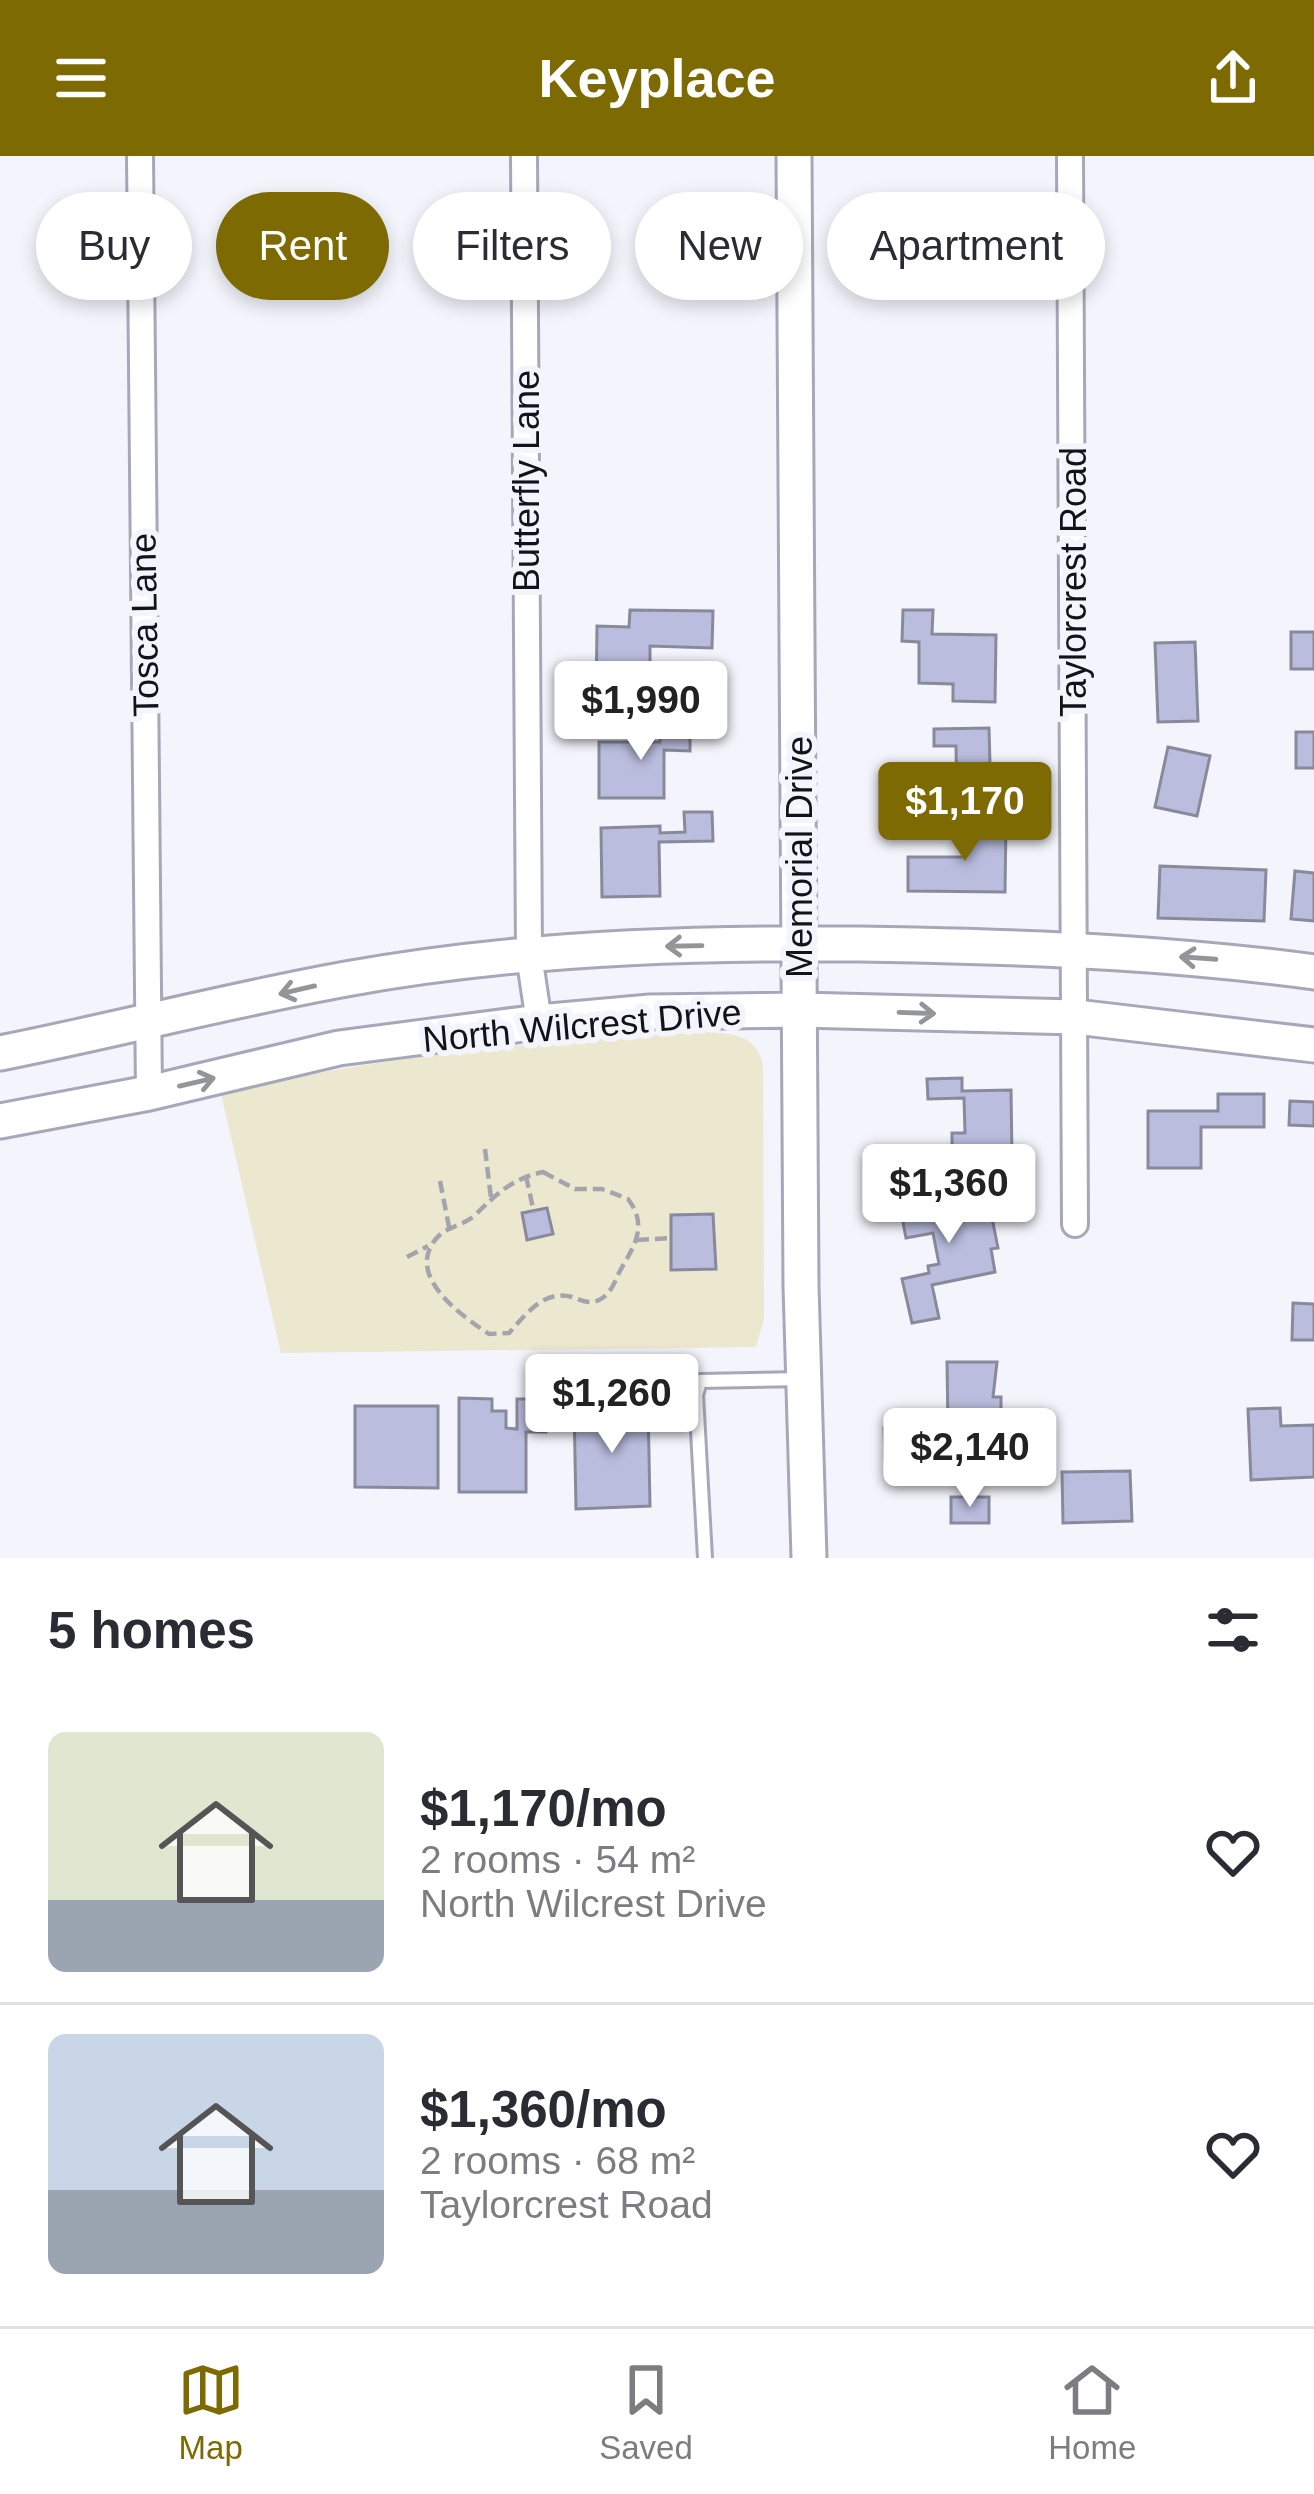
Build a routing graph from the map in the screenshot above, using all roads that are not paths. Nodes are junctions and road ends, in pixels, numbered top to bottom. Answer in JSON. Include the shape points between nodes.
{"nodes":[{"id":1,"x":140,"y":156,"type":"edge"},
{"id":2,"x":524,"y":156,"type":"edge"},
{"id":3,"x":794,"y":156,"type":"edge"},
{"id":4,"x":1070,"y":156,"type":"edge"},
{"id":5,"x":801,"y":943,"type":"junction"},
{"id":6,"x":1076,"y":949,"type":"junction"},
{"id":7,"x":529,"y":955,"type":"junction"},
{"id":8,"x":1314,"y":972,"type":"edge"},
{"id":9,"x":800,"y":1010,"type":"junction"},
{"id":10,"x":1076,"y":1017,"type":"junction"},
{"id":11,"x":539,"y":1022,"type":"junction"},
{"id":12,"x":148,"y":1023,"type":"junction"},
{"id":13,"x":1314,"y":1046,"type":"edge"},
{"id":14,"x":0,"y":1053,"type":"edge"},
{"id":15,"x":148,"y":1093,"type":"junction"},
{"id":16,"x":0,"y":1121,"type":"edge"},
{"id":17,"x":1075,"y":1224,"type":"dead end"},
{"id":18,"x":804,"y":1379,"type":"junction"},
{"id":19,"x":705,"y":1558,"type":"edge"},
{"id":20,"x":809,"y":1558,"type":"edge"}],
"edges":[{"from":1,"to":12,"type":"street","name":"Tosca Lane"},
{"from":2,"to":7,"type":"street","name":"Butterfly Lane"},
{"from":3,"to":5,"type":"main road","name":"Memorial Drive"},
{"from":4,"to":6,"type":"street","name":"Taylorcrest Road"},
{"from":5,"to":6,"type":"main road","name":"North Wilcrest Drive"},
{"from":5,"to":7,"type":"main road","name":"North Wilcrest Drive","one_way":true},
{"from":5,"to":9,"type":"main road","name":"Memorial Drive"},
{"from":8,"to":6,"type":"main road","name":"North Wilcrest Drive","one_way":true},
{"from":6,"to":10,"type":"street","name":"Taylorcrest Road"},
{"from":7,"to":11,"type":"street","name":"Butterfly Lane"},
{"from":7,"to":12,"type":"main road","name":"North Wilcrest Drive","one_way":true,"via":[[347,979]]},
{"from":9,"to":10,"type":"main road","name":"North Wilcrest Drive","one_way":true},
{"from":9,"to":11,"type":"main road","name":"North Wilcrest Drive"},
{"from":9,"to":18,"type":"main road","name":"Memorial Drive"},
{"from":10,"to":13,"type":"main road","name":"North Wilcrest Drive"},
{"from":10,"to":17,"type":"street","name":"Taylorcrest Road"},
{"from":15,"to":11,"type":"main road","name":"North Wilcrest Drive","one_way":true,"via":[[339,1048]]},
{"from":12,"to":14,"type":"main road","name":"North Wilcrest Drive"},
{"from":12,"to":15,"type":"street","name":"Tosca Lane"},
{"from":15,"to":16,"type":"main road","name":"North Wilcrest Drive"},
{"from":18,"to":19,"type":"lane","via":[[700,1381]]},
{"from":18,"to":20,"type":"main road","name":"Memorial Drive"}]}
